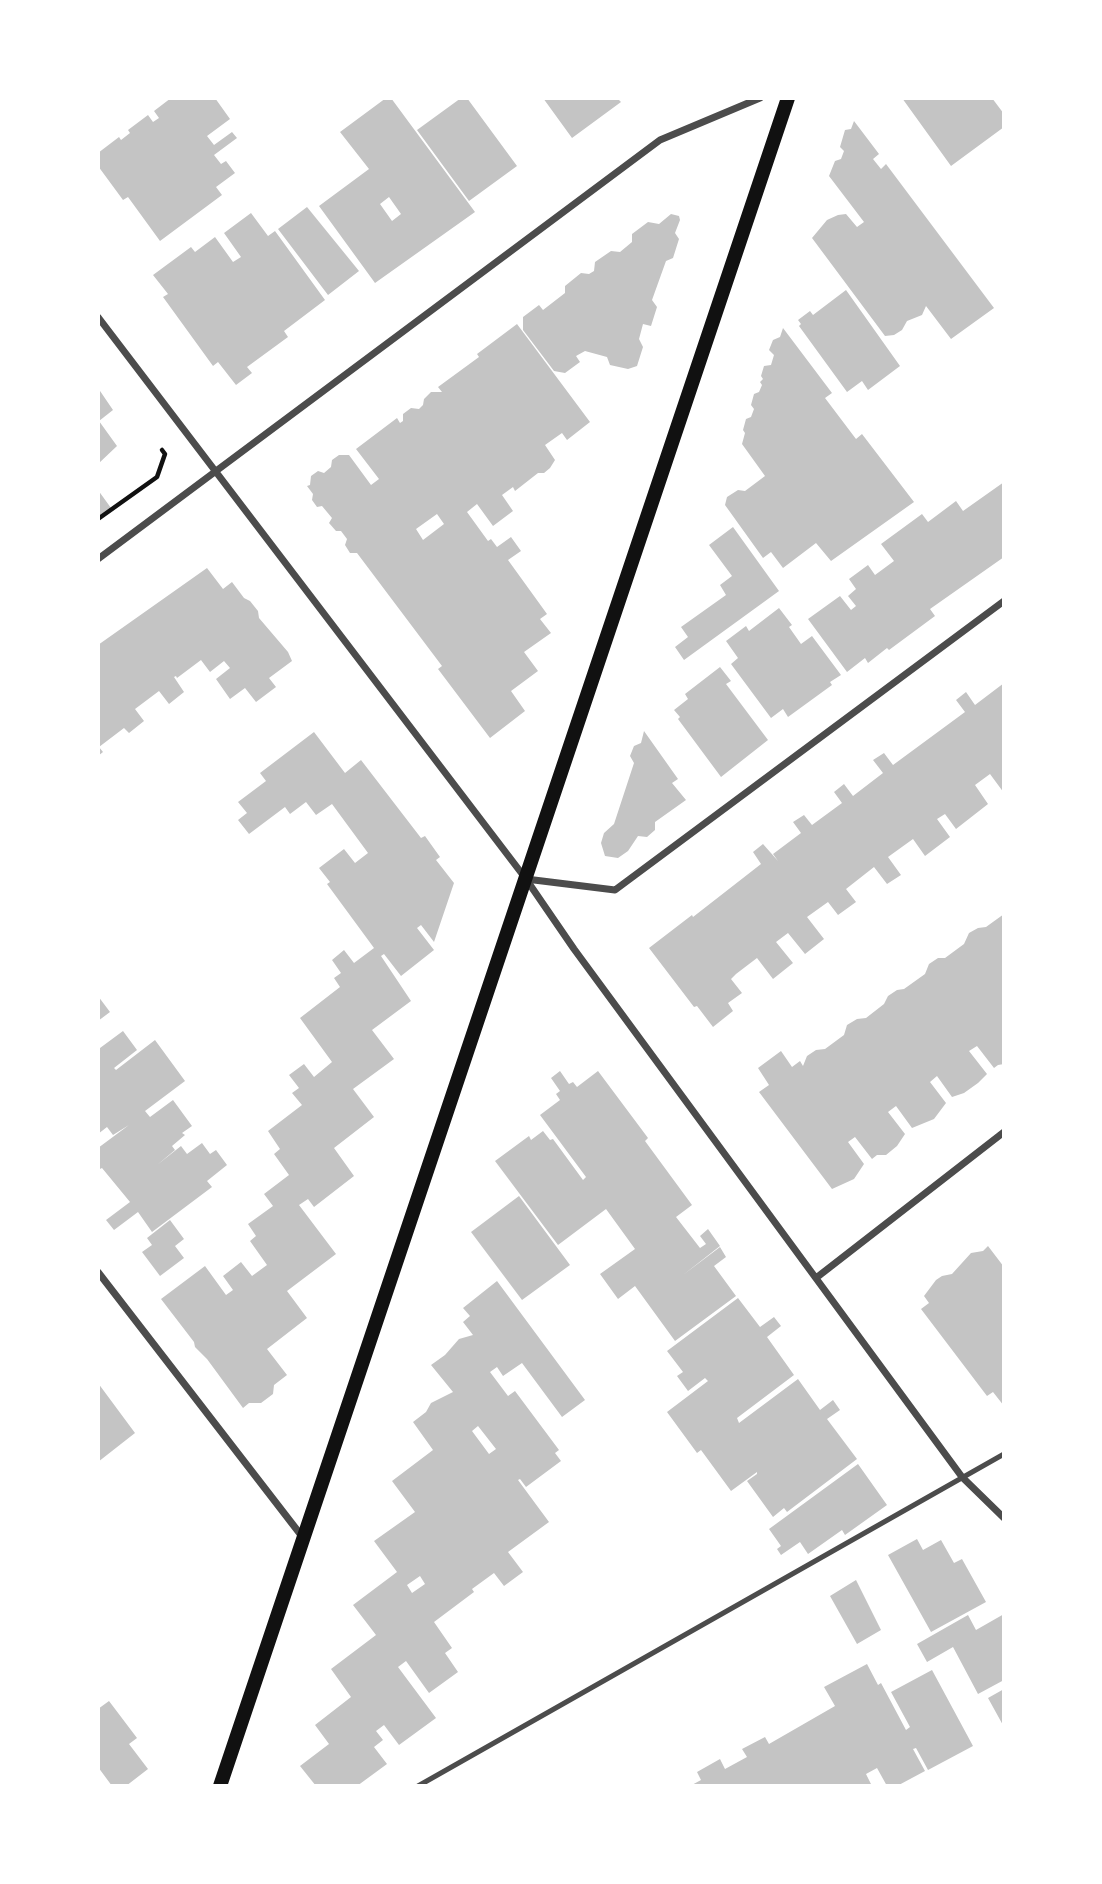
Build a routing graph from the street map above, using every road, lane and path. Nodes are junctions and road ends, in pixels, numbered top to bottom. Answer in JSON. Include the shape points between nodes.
{"nodes":[{"id":1,"x":760,"y":98,"type":"edge"},
{"id":2,"x":788,"y":98,"type":"edge"},
{"id":3,"x":98,"y":317,"type":"edge"},
{"id":4,"x":165,"y":454,"type":"dead end"},
{"id":5,"x":214,"y":472,"type":"junction"},
{"id":6,"x":98,"y":519,"type":"edge"},
{"id":7,"x":98,"y":559,"type":"edge"},
{"id":8,"x":1004,"y":601,"type":"edge"},
{"id":9,"x":526,"y":879,"type":"junction"},
{"id":10,"x":1004,"y":1132,"type":"edge"},
{"id":11,"x":98,"y":1272,"type":"edge"},
{"id":12,"x":816,"y":1278,"type":"junction"},
{"id":13,"x":1004,"y":1454,"type":"edge"},
{"id":14,"x":962,"y":1477,"type":"junction"},
{"id":15,"x":1004,"y":1518,"type":"edge"},
{"id":16,"x":304,"y":1539,"type":"junction"},
{"id":17,"x":220,"y":1786,"type":"edge"},
{"id":18,"x":418,"y":1786,"type":"edge"}],
"edges":[{"from":1,"to":5,"type":"street","via":[[660,140]]},
{"from":2,"to":9,"type":"main road"},
{"from":3,"to":5,"type":"street"},
{"from":4,"to":6,"type":"path","via":[[157,477]]},
{"from":5,"to":7,"type":"street"},
{"from":5,"to":9,"type":"street"},
{"from":8,"to":9,"type":"street","via":[[615,890]]},
{"from":9,"to":12,"type":"street"},
{"from":9,"to":16,"type":"main road"},
{"from":10,"to":12,"type":"street"},
{"from":11,"to":16,"type":"street"},
{"from":12,"to":14,"type":"street"},
{"from":13,"to":14,"type":"lane"},
{"from":14,"to":15,"type":"street"},
{"from":14,"to":18,"type":"lane"},
{"from":16,"to":17,"type":"main road"}]}
